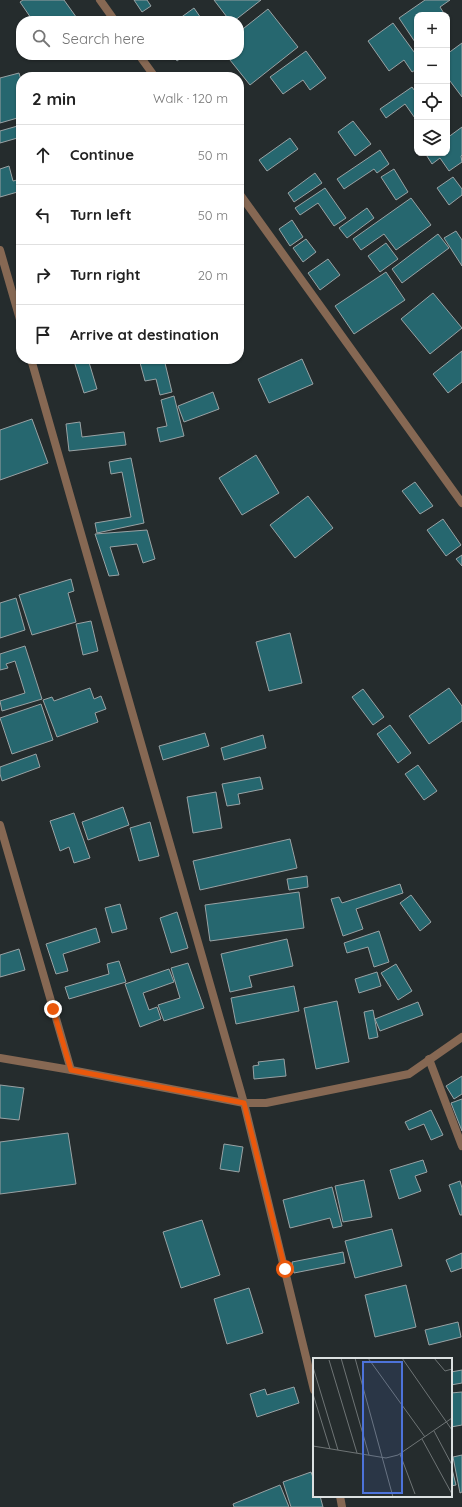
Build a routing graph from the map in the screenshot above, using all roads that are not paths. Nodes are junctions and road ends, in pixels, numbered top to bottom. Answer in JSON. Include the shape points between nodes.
{"nodes":[{"id":1,"x":100,"y":0,"type":"edge"},
{"id":2,"x":111,"y":16,"type":"edge"},
{"id":3,"x":143,"y":60,"type":"edge"},
{"id":4,"x":151,"y":72,"type":"edge"},
{"id":5,"x":244,"y":200,"type":"edge"},
{"id":6,"x":0,"y":250,"type":"edge"},
{"id":7,"x":16,"y":306,"type":"edge"},
{"id":8,"x":32,"y":364,"type":"edge"},
{"id":9,"x":462,"y":502,"type":"edge"},
{"id":10,"x":0,"y":824,"type":"edge"},
{"id":11,"x":462,"y":1037,"type":"edge"},
{"id":12,"x":0,"y":1058,"type":"edge"},
{"id":13,"x":429,"y":1059,"type":"junction"},
{"id":14,"x":71,"y":1070,"type":"junction"},
{"id":15,"x":244,"y":1103,"type":"junction"},
{"id":16,"x":462,"y":1146,"type":"edge"},
{"id":17,"x":313,"y":1386,"type":"edge"},
{"id":18,"x":340,"y":1497,"type":"edge"},
{"id":19,"x":342,"y":1507,"type":"edge"}],
"edges":[{"from":1,"to":2,"type":"street"},
{"from":3,"to":4,"type":"street"},
{"from":5,"to":9,"type":"street"},
{"from":6,"to":7,"type":"street"},
{"from":8,"to":15,"type":"street"},
{"from":10,"to":14,"type":"street"},
{"from":11,"to":13,"type":"street"},
{"from":12,"to":14,"type":"street"},
{"from":13,"to":15,"type":"street","via":[[409,1074],[266,1103]]},
{"from":13,"to":16,"type":"street"},
{"from":14,"to":15,"type":"street"},
{"from":15,"to":17,"type":"street"},
{"from":18,"to":19,"type":"street"}]}
